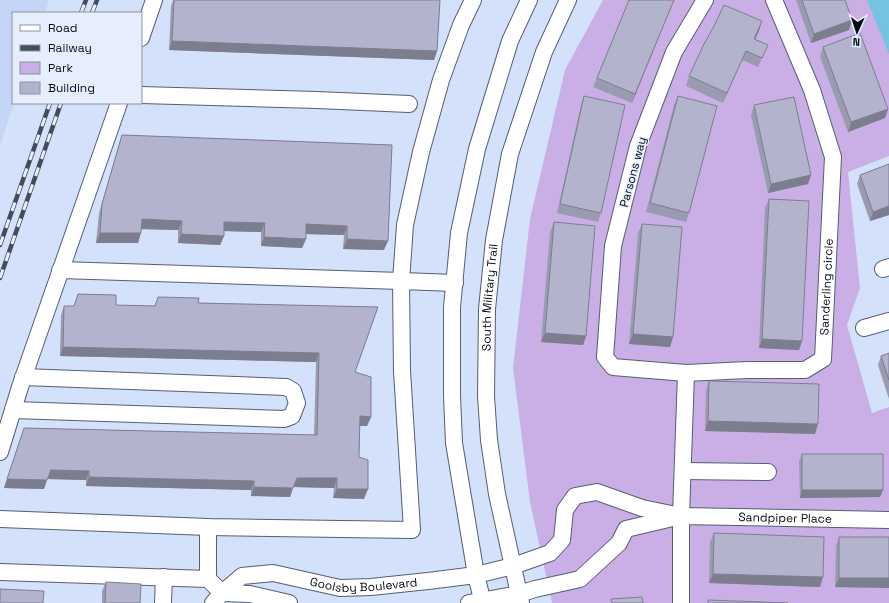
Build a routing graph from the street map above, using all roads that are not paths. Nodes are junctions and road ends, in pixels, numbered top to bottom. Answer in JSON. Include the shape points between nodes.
{"nodes":[{"id":1,"x":154,"y":0,"type":"edge"},
{"id":2,"x":473,"y":0,"type":"edge"},
{"id":3,"x":529,"y":0,"type":"edge"},
{"id":4,"x":568,"y":0,"type":"edge"},
{"id":5,"x":705,"y":0,"type":"edge"},
{"id":6,"x":774,"y":0,"type":"edge"},
{"id":7,"x":142,"y":35,"type":"edge"},
{"id":8,"x":142,"y":95,"type":"edge"},
{"id":9,"x":118,"y":104,"type":"edge"},
{"id":10,"x":410,"y":104,"type":"dead end"},
{"id":11,"x":60,"y":270,"type":"junction"},
{"id":12,"x":401,"y":280,"type":"junction"},
{"id":13,"x":455,"y":283,"type":"junction"},
{"id":14,"x":889,"y":321,"type":"edge"},
{"id":15,"x":864,"y":328,"type":"dead end"},
{"id":16,"x":605,"y":357,"type":"joint"},
{"id":17,"x":686,"y":373,"type":"junction"},
{"id":18,"x":23,"y":378,"type":"junction"},
{"id":19,"x":13,"y":410,"type":"junction"},
{"id":20,"x":0,"y":452,"type":"edge"},
{"id":21,"x":683,"y":471,"type":"junction"},
{"id":22,"x":768,"y":472,"type":"dead end"},
{"id":23,"x":619,"y":500,"type":"junction"},
{"id":24,"x":681,"y":516,"type":"junction"},
{"id":25,"x":0,"y":519,"type":"edge"},
{"id":26,"x":889,"y":520,"type":"edge"},
{"id":27,"x":208,"y":527,"type":"junction"},
{"id":28,"x":626,"y":529,"type":"junction"},
{"id":29,"x":513,"y":566,"type":"junction"},
{"id":30,"x":0,"y":572,"type":"edge"},
{"id":31,"x":476,"y":574,"type":"junction"},
{"id":32,"x":164,"y":577,"type":"junction"},
{"id":33,"x":208,"y":579,"type":"junction"},
{"id":34,"x":217,"y":598,"type":"edge"},
{"id":35,"x":520,"y":598,"type":"edge"},
{"id":36,"x":478,"y":602,"type":"edge"},
{"id":37,"x":163,"y":603,"type":"edge"},
{"id":38,"x":289,"y":603,"type":"edge"},
{"id":39,"x":681,"y":603,"type":"edge"}],
"edges":[{"from":1,"to":7,"type":"street"},
{"from":2,"to":12,"type":"street","via":[[441,80],[421,152],[405,225]]},
{"from":3,"to":13,"type":"street","via":[[510,41],[477,148],[459,233]]},
{"from":4,"to":29,"type":"street","name":"South Military Trail","via":[[544,52],[510,154],[494,240],[487,309],[486,396],[489,440],[496,494]]},
{"from":5,"to":16,"type":"street","name":"Parsons way","via":[[674,52],[638,146],[613,246]]},
{"from":6,"to":17,"type":"street","name":"Sanderling circle","via":[[812,90],[833,157],[823,359],[805,370]]},
{"from":8,"to":10,"type":"street"},
{"from":9,"to":11,"type":"street"},
{"from":11,"to":12,"type":"street"},
{"from":11,"to":18,"type":"street"},
{"from":12,"to":13,"type":"street"},
{"from":12,"to":27,"type":"street","via":[[402,370],[412,530]]},
{"from":13,"to":31,"type":"street","via":[[452,307],[454,443]]},
{"from":14,"to":15,"type":"street"},
{"from":16,"to":17,"type":"street","name":"Sanderling circle","via":[[613,367]]},
{"from":17,"to":21,"type":"street"},
{"from":18,"to":19,"type":"street"},
{"from":18,"to":19,"type":"street","via":[[286,387],[293,391],[296,403],[292,416],[284,420]]},
{"from":19,"to":20,"type":"street"},
{"from":21,"to":22,"type":"street"},
{"from":21,"to":24,"type":"street"},
{"from":23,"to":24,"type":"street","name":"Sandpiper Place"},
{"from":23,"to":28,"type":"street"},
{"from":23,"to":29,"type":"street","name":"Sandpiper Place","via":[[597,492],[575,496],[565,510],[562,540],[550,553]]},
{"from":24,"to":26,"type":"street","name":"Sandpiper Place"},
{"from":24,"to":28,"type":"street","name":"Sandpiper Place"},
{"from":24,"to":39,"type":"street"},
{"from":25,"to":27,"type":"street"},
{"from":27,"to":33,"type":"street"},
{"from":28,"to":35,"type":"street","via":[[619,543],[580,579],[535,589]]},
{"from":29,"to":31,"type":"street","name":"Goolsby Boulevard"},
{"from":29,"to":35,"type":"street","name":"South Military Trail"},
{"from":30,"to":32,"type":"street"},
{"from":31,"to":34,"type":"street","name":"Goolsby Boulevard","via":[[340,588],[273,573],[242,576]]},
{"from":31,"to":36,"type":"street"},
{"from":32,"to":33,"type":"street"},
{"from":32,"to":37,"type":"street"},
{"from":33,"to":34,"type":"street"},
{"from":34,"to":38,"type":"street","via":[[250,594]]},
{"from":35,"to":36,"type":"street"}]}
